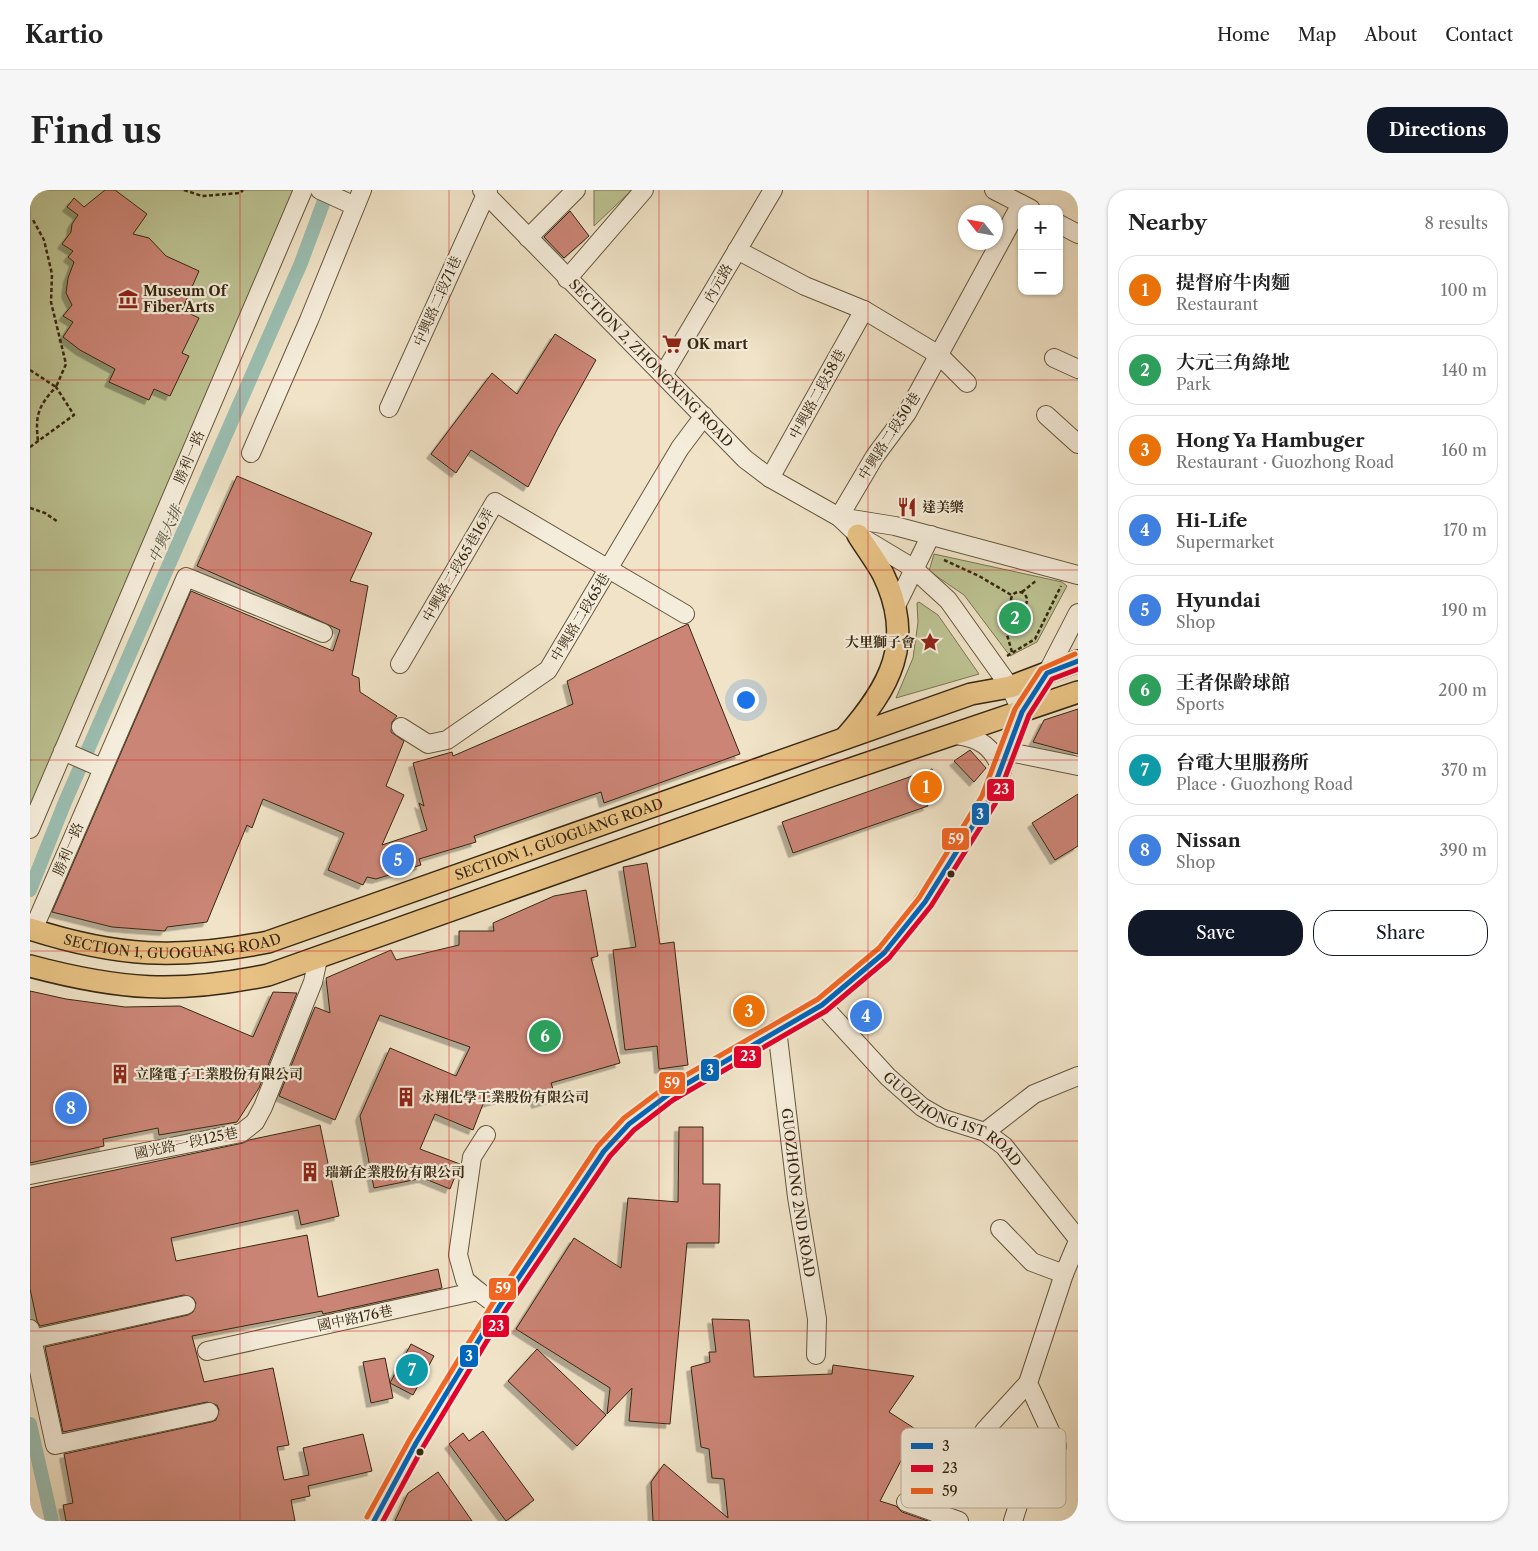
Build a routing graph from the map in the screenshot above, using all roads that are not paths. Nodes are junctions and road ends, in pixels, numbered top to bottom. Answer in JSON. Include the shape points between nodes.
{"nodes":[{"id":1,"x":303,"y":190,"type":"edge"},
{"id":2,"x":320,"y":190,"type":"edge"},
{"id":3,"x":576,"y":190,"type":"edge"},
{"id":4,"x":644,"y":190,"type":"edge"},
{"id":5,"x":773,"y":190,"type":"edge"},
{"id":6,"x":994,"y":190,"type":"edge"},
{"id":7,"x":485,"y":191,"type":"edge"},
{"id":8,"x":359,"y":198,"type":"edge"},
{"id":9,"x":1024,"y":205,"type":"edge"},
{"id":10,"x":1018,"y":220,"type":"edge"},
{"id":11,"x":1063,"y":226,"type":"edge"},
{"id":12,"x":1078,"y":234,"type":"edge"},
{"id":13,"x":528,"y":238,"type":"junction"},
{"id":14,"x":737,"y":250,"type":"junction"},
{"id":15,"x":568,"y":279,"type":"junction"},
{"id":16,"x":864,"y":310,"type":"junction"},
{"id":17,"x":939,"y":355,"type":"junction"},
{"id":18,"x":1054,"y":358,"type":"dead end"},
{"id":19,"x":1078,"y":368,"type":"edge"},
{"id":20,"x":663,"y":375,"type":"junction"},
{"id":21,"x":967,"y":383,"type":"dead end"},
{"id":22,"x":390,"y":408,"type":"dead end"},
{"id":23,"x":1046,"y":415,"type":"dead end"},
{"id":24,"x":704,"y":416,"type":"junction"},
{"id":25,"x":1078,"y":444,"type":"edge"},
{"id":26,"x":251,"y":453,"type":"dead end"},
{"id":27,"x":770,"y":478,"type":"junction"},
{"id":28,"x":839,"y":517,"type":"junction"},
{"id":29,"x":858,"y":535,"type":"junction"},
{"id":30,"x":932,"y":535,"type":"junction"},
{"id":31,"x":610,"y":568,"type":"junction"},
{"id":32,"x":913,"y":568,"type":"junction"},
{"id":33,"x":1067,"y":581,"type":"edge"},
{"id":34,"x":894,"y":610,"type":"junction"},
{"id":35,"x":1078,"y":613,"type":"edge"},
{"id":36,"x":685,"y":614,"type":"dead end"},
{"id":37,"x":323,"y":633,"type":"dead end"},
{"id":38,"x":1078,"y":661,"type":"edge"},
{"id":39,"x":400,"y":664,"type":"dead end"},
{"id":40,"x":1047,"y":673,"type":"junction"},
{"id":41,"x":1010,"y":687,"type":"junction"},
{"id":42,"x":1078,"y":692,"type":"edge"},
{"id":43,"x":1022,"y":712,"type":"junction"},
{"id":44,"x":402,"y":727,"type":"dead end"},
{"id":45,"x":956,"y":735,"type":"junction"},
{"id":46,"x":845,"y":739,"type":"junction"},
{"id":47,"x":62,"y":751,"type":"junction"},
{"id":48,"x":1009,"y":752,"type":"junction"},
{"id":49,"x":1078,"y":766,"type":"edge"},
{"id":50,"x":102,"y":768,"type":"junction"},
{"id":51,"x":1002,"y":770,"type":"junction"},
{"id":52,"x":30,"y":829,"type":"edge"},
{"id":53,"x":32,"y":930,"type":"edge"},
{"id":54,"x":318,"y":959,"type":"junction"},
{"id":55,"x":30,"y":966,"type":"edge"},
{"id":56,"x":822,"y":1005,"type":"junction"},
{"id":57,"x":777,"y":1029,"type":"junction"},
{"id":58,"x":1078,"y":1076,"type":"edge"},
{"id":59,"x":985,"y":1132,"type":"junction"},
{"id":60,"x":486,"y":1135,"type":"dead end"},
{"id":61,"x":30,"y":1175,"type":"edge"},
{"id":62,"x":1000,"y":1229,"type":"dead end"},
{"id":63,"x":1078,"y":1240,"type":"edge"},
{"id":64,"x":1064,"y":1274,"type":"junction"},
{"id":65,"x":478,"y":1291,"type":"junction"},
{"id":66,"x":186,"y":1306,"type":"dead end"},
{"id":67,"x":499,"y":1307,"type":"junction"},
{"id":68,"x":31,"y":1334,"type":"edge"},
{"id":69,"x":207,"y":1351,"type":"dead end"},
{"id":70,"x":816,"y":1356,"type":"dead end"},
{"id":71,"x":1028,"y":1383,"type":"junction"},
{"id":72,"x":209,"y":1412,"type":"dead end"},
{"id":73,"x":987,"y":1428,"type":"edge"},
{"id":74,"x":1048,"y":1428,"type":"edge"},
{"id":75,"x":922,"y":1508,"type":"edge"},
{"id":76,"x":1017,"y":1508,"type":"edge"},
{"id":77,"x":374,"y":1521,"type":"edge"},
{"id":78,"x":958,"y":1521,"type":"edge"},
{"id":79,"x":1013,"y":1521,"type":"edge"}],
"edges":[{"from":1,"to":47,"type":"street","name":"勝利一路"},
{"from":2,"to":8,"type":"street"},
{"from":3,"to":13,"type":"street"},
{"from":4,"to":15,"type":"street"},
{"from":5,"to":14,"type":"street","name":"內元路"},
{"from":6,"to":9,"type":"street"},
{"from":7,"to":13,"type":"street","name":"SECTION 2, ZHONGXING ROAD"},
{"from":7,"to":22,"type":"street","name":"中興路二段71巷"},
{"from":8,"to":26,"type":"street"},
{"from":10,"to":17,"type":"street","name":"中興路二段50巷"},
{"from":11,"to":12,"type":"street"},
{"from":13,"to":15,"type":"street","name":"SECTION 2, ZHONGXING ROAD"},
{"from":14,"to":16,"type":"street","via":[[805,286]]},
{"from":14,"to":20,"type":"street","name":"內元路"},
{"from":15,"to":20,"type":"street","name":"SECTION 2, ZHONGXING ROAD"},
{"from":16,"to":17,"type":"street"},
{"from":16,"to":27,"type":"street","name":"中興路二段58巷"},
{"from":17,"to":21,"type":"street"},
{"from":17,"to":28,"type":"street","name":"中興路二段50巷"},
{"from":18,"to":19,"type":"street"},
{"from":20,"to":24,"type":"street","name":"SECTION 2, ZHONGXING ROAD"},
{"from":23,"to":25,"type":"street"},
{"from":24,"to":27,"type":"street","name":"SECTION 2, ZHONGXING ROAD","via":[[745,459]]},
{"from":24,"to":31,"type":"street","name":"中興路二段65巷","via":[[680,448]]},
{"from":27,"to":28,"type":"street","name":"SECTION 2, ZHONGXING ROAD"},
{"from":28,"to":29,"type":"street","name":"SECTION 2, ZHONGXING ROAD"},
{"from":28,"to":30,"type":"street","name":"SECTION 2, ZHONGXING ROAD"},
{"from":29,"to":32,"type":"street","name":"SECTION 2, ZHONGXING ROAD"},
{"from":29,"to":34,"type":"main road","via":[[883,574]]},
{"from":30,"to":32,"type":"street"},
{"from":30,"to":33,"type":"street","name":"SECTION 2, ZHONGXING ROAD"},
{"from":31,"to":36,"type":"street"},
{"from":31,"to":39,"type":"street","name":"中興路二段65巷16弄","via":[[495,502]]},
{"from":31,"to":44,"type":"street","name":"中興路二段65巷","via":[[548,670],[446,740],[428,744]]},
{"from":32,"to":34,"type":"street"},
{"from":32,"to":41,"type":"street","name":"SECTION 2, ZHONGXING ROAD","via":[[948,600]]},
{"from":34,"to":46,"type":"main road","via":[[897,652],[892,669],[884,687]]},
{"from":35,"to":40,"type":"street"},
{"from":37,"to":50,"type":"street","name":"勝利一路","via":[[186,577]]},
{"from":38,"to":40,"type":"main road","name":"SECTION 1, GUOGUANG ROAD"},
{"from":40,"to":41,"type":"main road","name":"SECTION 1, GUOGUANG ROAD"},
{"from":40,"to":43,"type":"street"},
{"from":41,"to":43,"type":"street","name":"SECTION 2, ZHONGXING ROAD"},
{"from":41,"to":46,"type":"main road","name":"SECTION 1, GUOGUANG ROAD","via":[[971,694]]},
{"from":42,"to":43,"type":"main road"},
{"from":43,"to":45,"type":"main road"},
{"from":43,"to":48,"type":"street"},
{"from":45,"to":51,"type":"street","via":[[973,737],[983,744],[996,756]]},
{"from":45,"to":54,"type":"main road","via":[[824,778]]},
{"from":46,"to":53,"type":"main road","name":"SECTION 1, GUOGUANG ROAD","via":[[268,942],[219,951],[162,954],[102,948]]},
{"from":47,"to":50,"type":"street"},
{"from":47,"to":52,"type":"street","name":"勝利一路"},
{"from":48,"to":49,"type":"street"},
{"from":48,"to":51,"type":"street"},
{"from":50,"to":53,"type":"street","name":"勝利一路"},
{"from":51,"to":56,"type":"street","via":[[963,844],[907,925],[884,953]]},
{"from":54,"to":55,"type":"main road","via":[[227,984],[164,989],[96,982]]},
{"from":54,"to":61,"type":"street","name":"國光路一段125巷","via":[[314,982],[263,1107],[255,1122],[241,1133]]},
{"from":56,"to":57,"type":"street"},
{"from":56,"to":59,"type":"street","name":"GUOZHONG 1ST ROAD","via":[[888,1077],[922,1107],[941,1118]]},
{"from":57,"to":67,"type":"street","via":[[669,1094],[630,1124],[594,1166]]},
{"from":57,"to":70,"type":"street","name":"GUOZHONG 2ND ROAD","via":[[797,1197],[817,1319]]},
{"from":58,"to":59,"type":"street","via":[[1034,1094]]},
{"from":59,"to":63,"type":"street","name":"GUOZHONG 1ST ROAD","via":[[1004,1146]]},
{"from":60,"to":65,"type":"street","via":[[472,1157],[458,1255],[465,1280]]},
{"from":62,"to":64,"type":"street","via":[[1032,1262]]},
{"from":63,"to":64,"type":"street"},
{"from":64,"to":71,"type":"street"},
{"from":65,"to":67,"type":"street"},
{"from":65,"to":69,"type":"street","name":"國中路176巷"},
{"from":66,"to":68,"type":"street"},
{"from":67,"to":77,"type":"street","via":[[416,1443]]},
{"from":68,"to":72,"type":"street","via":[[55,1445]]},
{"from":71,"to":73,"type":"street"},
{"from":71,"to":74,"type":"street"},
{"from":75,"to":78,"type":"street"},
{"from":76,"to":79,"type":"street"}]}
